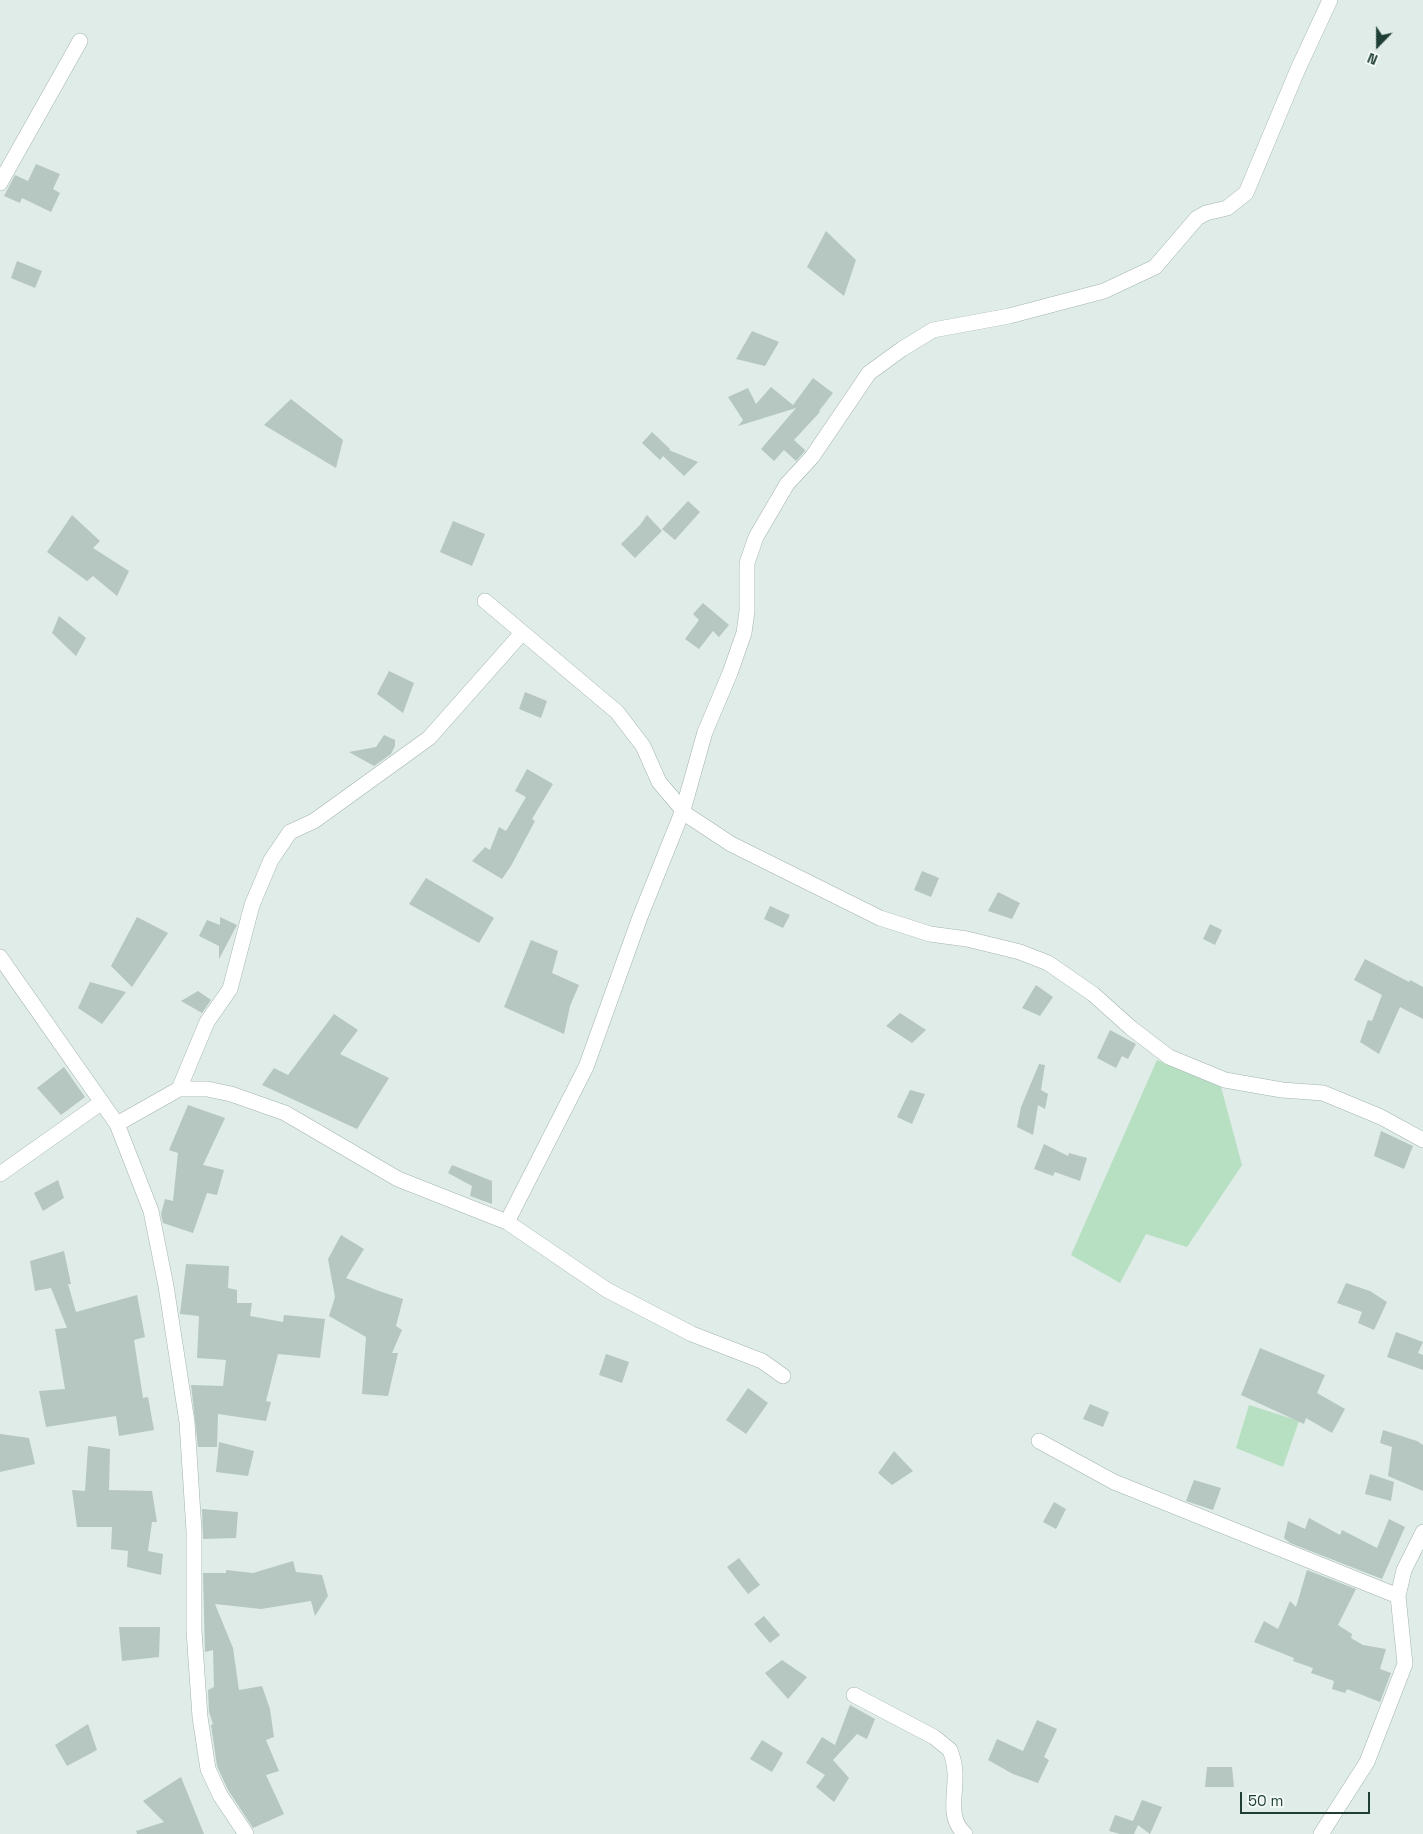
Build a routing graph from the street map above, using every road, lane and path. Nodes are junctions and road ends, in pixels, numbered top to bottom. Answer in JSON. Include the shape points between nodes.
{"nodes":[{"id":1,"x":1330,"y":0,"type":"edge"},
{"id":2,"x":80,"y":41,"type":"dead end"},
{"id":3,"x":0,"y":183,"type":"edge"},
{"id":4,"x":485,"y":602,"type":"dead end"},
{"id":5,"x":522,"y":633,"type":"junction"},
{"id":6,"x":683,"y":810,"type":"junction"},
{"id":7,"x":0,"y":957,"type":"edge"},
{"id":8,"x":180,"y":1089,"type":"junction"},
{"id":9,"x":102,"y":1102,"type":"junction"},
{"id":10,"x":117,"y":1124,"type":"junction"},
{"id":11,"x":1423,"y":1140,"type":"edge"},
{"id":12,"x":0,"y":1174,"type":"edge"},
{"id":13,"x":507,"y":1222,"type":"junction"},
{"id":14,"x":783,"y":1376,"type":"dead end"},
{"id":15,"x":1039,"y":1441,"type":"dead end"},
{"id":16,"x":1423,"y":1532,"type":"edge"},
{"id":17,"x":1398,"y":1596,"type":"junction"},
{"id":18,"x":854,"y":1695,"type":"dead end"},
{"id":19,"x":246,"y":1834,"type":"edge"},
{"id":20,"x":965,"y":1834,"type":"edge"},
{"id":21,"x":1321,"y":1834,"type":"edge"}],
"edges":[{"from":1,"to":6,"type":"street","via":[[1250,185],[1232,205],[1197,218],[1155,267],[1104,291],[1009,316],[933,330],[870,373],[812,457],[787,484],[756,538],[747,563],[748,611],[744,633],[705,732]]},
{"from":2,"to":3,"type":"street"},
{"from":4,"to":5,"type":"street"},
{"from":5,"to":6,"type":"street","via":[[617,712],[643,746],[659,782]]},
{"from":5,"to":8,"type":"street","via":[[429,738],[314,821],[290,832],[271,860],[252,905],[230,989],[206,1022]]},
{"from":6,"to":11,"type":"street","via":[[731,844],[880,918],[930,934],[1020,952],[1048,963],[1093,994],[1169,1057],[1225,1080],[1322,1093],[1381,1117]]},
{"from":6,"to":13,"type":"street","via":[[586,1067]]},
{"from":7,"to":9,"type":"street"},
{"from":8,"to":10,"type":"street"},
{"from":8,"to":13,"type":"street","via":[[206,1089],[231,1094],[285,1113],[398,1179]]},
{"from":9,"to":10,"type":"street"},
{"from":9,"to":12,"type":"street"},
{"from":10,"to":19,"type":"street","via":[[151,1211],[187,1422],[194,1532],[194,1631],[200,1717],[207,1762],[220,1795]]},
{"from":13,"to":14,"type":"street","via":[[607,1290],[692,1334],[762,1362]]},
{"from":15,"to":17,"type":"street","via":[[1114,1482]]},
{"from":16,"to":17,"type":"street","via":[[1404,1570]]},
{"from":17,"to":21,"type":"street","via":[[1405,1664],[1367,1762]]},
{"from":18,"to":20,"type":"street","via":[[934,1737],[950,1750],[955,1774],[955,1818],[957,1827]]}]}
